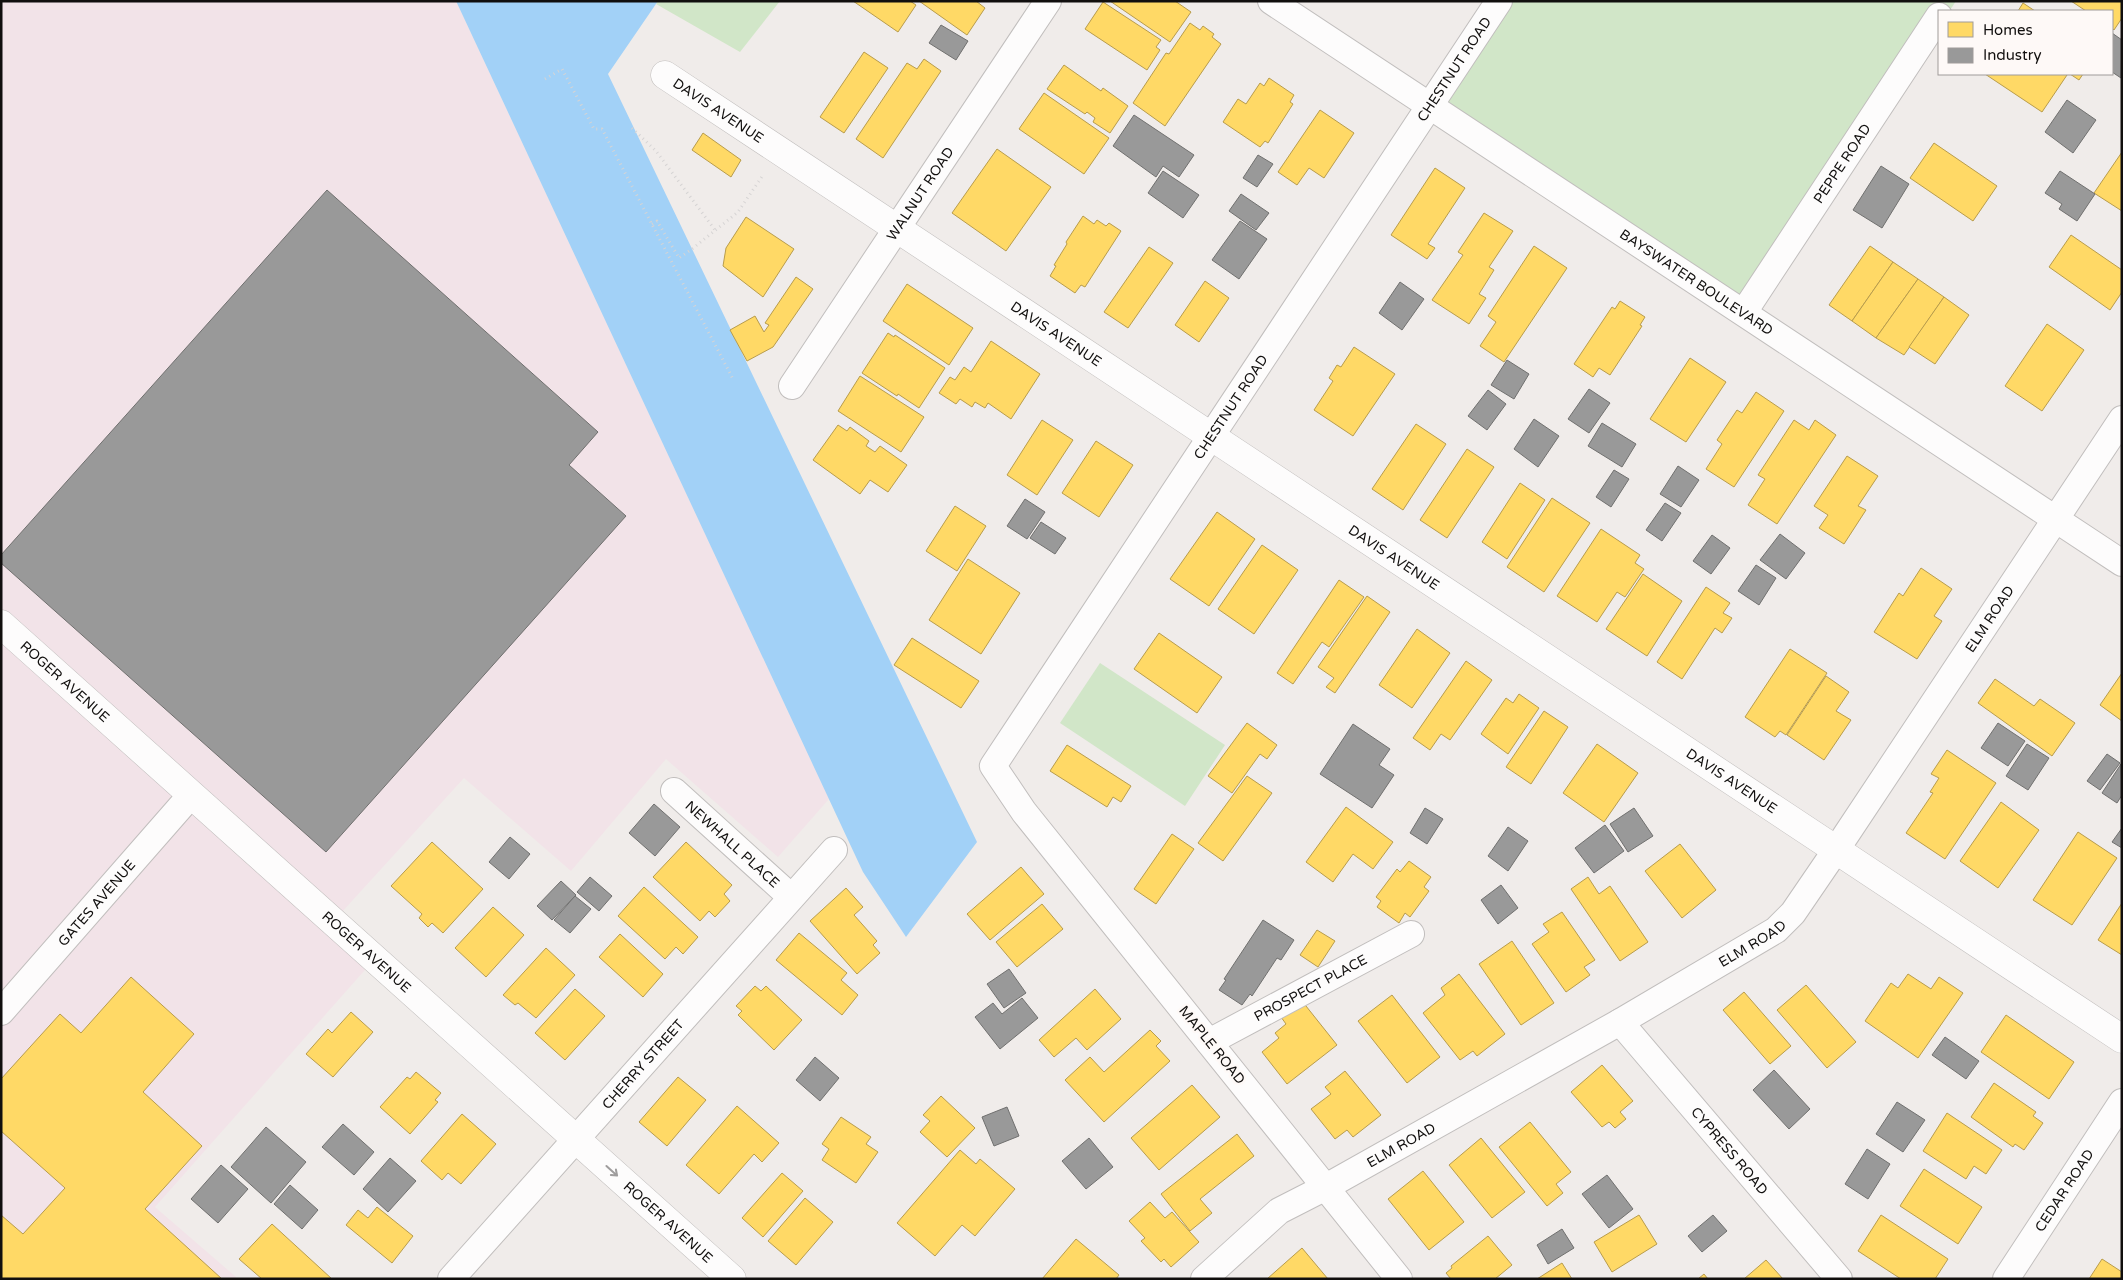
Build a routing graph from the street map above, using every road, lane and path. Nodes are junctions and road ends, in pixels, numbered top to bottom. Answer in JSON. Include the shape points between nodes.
{"nodes":[{"id":1,"x":1048,"y":1,"type":"edge"},
{"id":2,"x":1271,"y":1,"type":"edge"},
{"id":3,"x":1500,"y":1,"type":"edge"},
{"id":4,"x":1938,"y":18,"type":"edge"},
{"id":5,"x":665,"y":75,"type":"dead end"},
{"id":6,"x":545,"y":79,"type":"dead end"},
{"id":7,"x":1430,"y":106,"type":"junction"},
{"id":8,"x":632,"y":128,"type":"dead end"},
{"id":9,"x":780,"y":151,"type":"junction"},
{"id":10,"x":652,"y":224,"type":"junction"},
{"id":11,"x":898,"y":229,"type":"junction"},
{"id":12,"x":715,"y":230,"type":"junction"},
{"id":13,"x":1744,"y":312,"type":"junction"},
{"id":14,"x":732,"y":380,"type":"dead end"},
{"id":15,"x":792,"y":386,"type":"dead end"},
{"id":16,"x":2122,"y":419,"type":"edge"},
{"id":17,"x":1211,"y":436,"type":"junction"},
{"id":18,"x":2056,"y":519,"type":"junction"},
{"id":19,"x":2122,"y":563,"type":"edge"},
{"id":20,"x":1,"y":624,"type":"edge"},
{"id":21,"x":674,"y":792,"type":"dead end"},
{"id":22,"x":191,"y":795,"type":"junction"},
{"id":23,"x":1024,"y":812,"type":"joint"},
{"id":24,"x":834,"y":850,"type":"dead end"},
{"id":25,"x":1836,"y":850,"type":"junction"},
{"id":26,"x":791,"y":897,"type":"junction"},
{"id":27,"x":1411,"y":934,"type":"dead end"},
{"id":28,"x":1,"y":1012,"type":"edge"},
{"id":29,"x":1620,"y":1022,"type":"junction"},
{"id":30,"x":2122,"y":1040,"type":"edge"},
{"id":31,"x":1209,"y":1042,"type":"junction"},
{"id":32,"x":2122,"y":1102,"type":"edge"},
{"id":33,"x":576,"y":1138,"type":"junction"},
{"id":34,"x":1326,"y":1187,"type":"junction"},
{"id":35,"x":451,"y":1279,"type":"edge"},
{"id":36,"x":732,"y":1279,"type":"edge"},
{"id":37,"x":1204,"y":1279,"type":"edge"},
{"id":38,"x":1399,"y":1279,"type":"edge"},
{"id":39,"x":1839,"y":1279,"type":"edge"},
{"id":40,"x":2006,"y":1279,"type":"edge"}],
"edges":[{"from":1,"to":11,"type":"street","name":"WALNUT ROAD"},
{"from":2,"to":7,"type":"street","name":"BAYSWATER BOULEVARD"},
{"from":3,"to":7,"type":"street","name":"CHESTNUT ROAD"},
{"from":4,"to":13,"type":"street","name":"PEPPE ROAD"},
{"from":5,"to":9,"type":"street","name":"DAVIS AVENUE"},
{"from":6,"to":10,"type":"path","via":[[562,69],[594,129],[602,129]]},
{"from":7,"to":13,"type":"street","name":"BAYSWATER BOULEVARD"},
{"from":7,"to":17,"type":"street","name":"CHESTNUT ROAD"},
{"from":8,"to":12,"type":"path","via":[[656,152]]},
{"from":9,"to":11,"type":"street","name":"DAVIS AVENUE"},
{"from":9,"to":12,"type":"path","via":[[738,212]]},
{"from":10,"to":12,"type":"path","via":[[657,221],[679,258]]},
{"from":10,"to":14,"type":"path"},
{"from":11,"to":15,"type":"street","name":"WALNUT ROAD"},
{"from":11,"to":17,"type":"street","name":"DAVIS AVENUE"},
{"from":13,"to":18,"type":"street","name":"BAYSWATER BOULEVARD"},
{"from":16,"to":18,"type":"street","name":"ELM ROAD"},
{"from":17,"to":23,"type":"street","name":"CHESTNUT ROAD","via":[[992,766]]},
{"from":17,"to":25,"type":"street","name":"DAVIS AVENUE"},
{"from":18,"to":19,"type":"street","name":"BAYSWATER BOULEVARD"},
{"from":18,"to":25,"type":"street","name":"ELM ROAD"},
{"from":20,"to":22,"type":"street","name":"ROGER AVENUE"},
{"from":21,"to":26,"type":"street","name":"NEWHALL PLACE"},
{"from":22,"to":28,"type":"street","name":"GATES AVENUE"},
{"from":22,"to":33,"type":"street","name":"ROGER AVENUE"},
{"from":23,"to":31,"type":"street","name":"MAPLE ROAD"},
{"from":24,"to":26,"type":"street","name":"CHERRY STREET"},
{"from":25,"to":29,"type":"street","name":"ELM ROAD","via":[[1793,913],[1776,930]]},
{"from":25,"to":30,"type":"street","name":"DAVIS AVENUE"},
{"from":26,"to":33,"type":"street","name":"CHERRY STREET"},
{"from":27,"to":31,"type":"street","name":"PROSPECT PLACE"},
{"from":29,"to":34,"type":"street","name":"ELM ROAD"},
{"from":29,"to":39,"type":"street","name":"CYPRESS ROAD"},
{"from":31,"to":34,"type":"street","name":"MAPLE ROAD"},
{"from":32,"to":40,"type":"street","name":"CEDAR ROAD"},
{"from":33,"to":35,"type":"street","name":"CHERRY STREET"},
{"from":33,"to":36,"type":"street","name":"ROGER AVENUE","one_way":true},
{"from":34,"to":37,"type":"street","name":"ELM ROAD","via":[[1279,1211]]},
{"from":34,"to":38,"type":"street","name":"MAPLE ROAD"}]}
